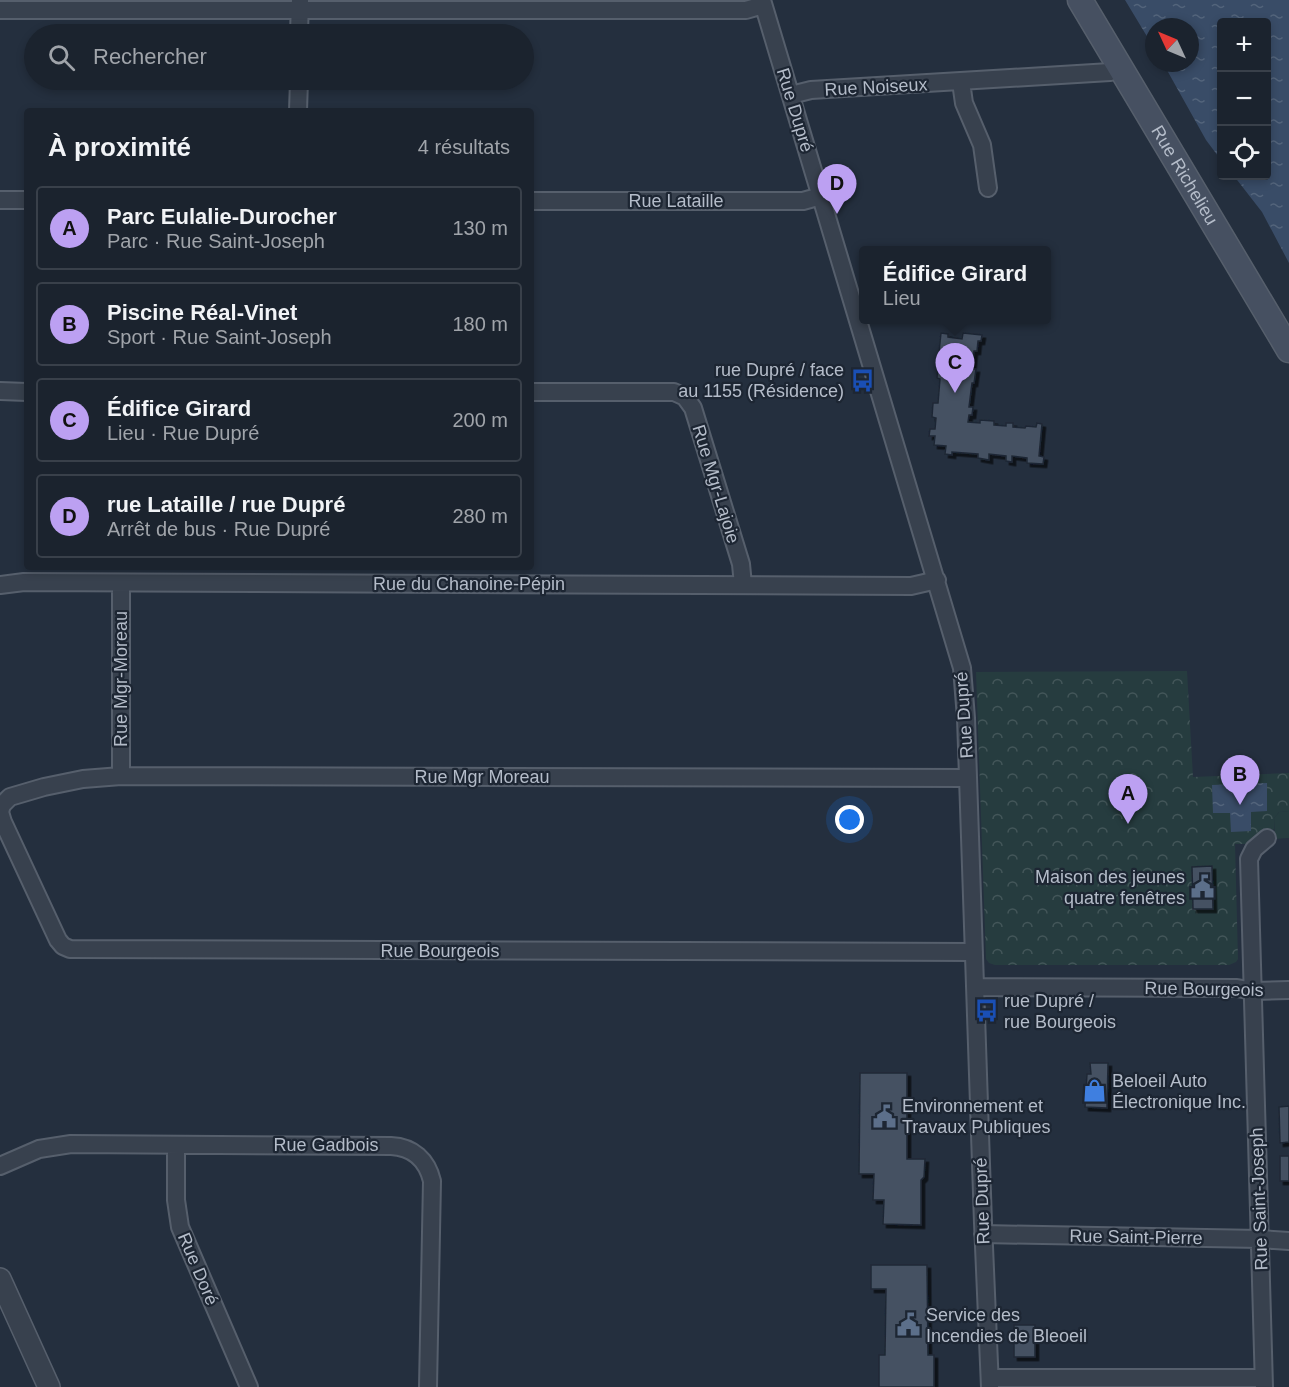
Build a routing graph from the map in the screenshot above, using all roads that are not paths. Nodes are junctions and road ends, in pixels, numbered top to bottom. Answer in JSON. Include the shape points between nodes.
{"nodes":[{"id":1,"x":1080,"y":0,"type":"edge"},
{"id":2,"x":763,"y":3,"type":"edge"},
{"id":3,"x":300,"y":5,"type":"edge"},
{"id":4,"x":0,"y":10,"type":"edge"},
{"id":5,"x":300,"y":24,"type":"edge"},
{"id":6,"x":1120,"y":68,"type":"junction"},
{"id":7,"x":961,"y":82,"type":"junction"},
{"id":8,"x":299,"y":90,"type":"edge"},
{"id":9,"x":791,"y":95,"type":"junction"},
{"id":10,"x":298,"y":108,"type":"edge"},
{"id":11,"x":988,"y":188,"type":"dead end"},
{"id":12,"x":820,"y":196,"type":"junction"},
{"id":13,"x":0,"y":200,"type":"edge"},
{"id":14,"x":24,"y":200,"type":"edge"},
{"id":15,"x":534,"y":201,"type":"edge"},
{"id":16,"x":1289,"y":350,"type":"edge"},
{"id":17,"x":0,"y":392,"type":"edge"},
{"id":18,"x":24,"y":392,"type":"edge"},
{"id":19,"x":534,"y":392,"type":"edge"},
{"id":20,"x":937,"y":580,"type":"junction"},
{"id":21,"x":121,"y":583,"type":"junction"},
{"id":22,"x":0,"y":585,"type":"edge"},
{"id":23,"x":743,"y":585,"type":"junction"},
{"id":24,"x":121,"y":776,"type":"junction"},
{"id":25,"x":968,"y":778,"type":"junction"},
{"id":26,"x":2,"y":805,"type":"joint"},
{"id":27,"x":1267,"y":838,"type":"dead end"},
{"id":28,"x":974,"y":952,"type":"junction"},
{"id":29,"x":975,"y":987,"type":"junction"},
{"id":30,"x":1289,"y":990,"type":"edge"},
{"id":31,"x":1253,"y":991,"type":"junction"},
{"id":32,"x":176,"y":1145,"type":"junction"},
{"id":33,"x":0,"y":1166,"type":"edge"},
{"id":34,"x":983,"y":1234,"type":"junction"},
{"id":35,"x":1260,"y":1239,"type":"junction"},
{"id":36,"x":1289,"y":1241,"type":"edge"},
{"id":37,"x":0,"y":1279,"type":"edge"},
{"id":38,"x":990,"y":1382,"type":"edge"},
{"id":39,"x":1263,"y":1382,"type":"edge"},
{"id":40,"x":48,"y":1387,"type":"edge"},
{"id":41,"x":249,"y":1387,"type":"edge"},
{"id":42,"x":428,"y":1387,"type":"edge"}],
"edges":[{"from":1,"to":6,"type":"main road","name":"Rue Richelieu"},
{"from":2,"to":3,"type":"street","via":[[746,10]]},
{"from":2,"to":9,"type":"street","name":"Rue Dupré"},
{"from":3,"to":4,"type":"street"},
{"from":3,"to":5,"type":"street"},
{"from":6,"to":7,"type":"street","name":"Rue Noiseux","via":[[1110,72]]},
{"from":6,"to":16,"type":"main road","name":"Rue Richelieu"},
{"from":7,"to":9,"type":"street","name":"Rue Noiseux","via":[[811,90]]},
{"from":7,"to":11,"type":"street","via":[[964,103],[982,145]]},
{"from":8,"to":10,"type":"street"},
{"from":9,"to":12,"type":"street","name":"Rue Dupré"},
{"from":12,"to":15,"type":"street","name":"Rue Lataille","via":[[803,201]]},
{"from":12,"to":20,"type":"street","name":"Rue Dupré"},
{"from":13,"to":14,"type":"street"},
{"from":17,"to":18,"type":"street"},
{"from":19,"to":23,"type":"street","name":"Rue Mgr-Lajoie","via":[[674,392],[685,397],[693,408],[741,564]]},
{"from":20,"to":23,"type":"street","name":"Rue du Chanoine-Pépin","via":[[911,586]]},
{"from":20,"to":25,"type":"street","name":"Rue Dupré","via":[[962,668]]},
{"from":21,"to":22,"type":"street","name":"Rue du Chanoine-Pépin"},
{"from":21,"to":23,"type":"street","name":"Rue du Chanoine-Pépin"},
{"from":21,"to":24,"type":"street","name":"Rue Mgr-Moreau"},
{"from":24,"to":25,"type":"street","name":"Rue Mgr Moreau"},
{"from":24,"to":26,"type":"street","name":"Rue Mgr Moreau","via":[[28,791],[10,797]]},
{"from":25,"to":28,"type":"street","name":"Rue Dupré"},
{"from":26,"to":28,"type":"street","name":"Rue Bourgeois","via":[[2,819],[28,878],[58,940],[70,949]]},
{"from":27,"to":31,"type":"street","name":"Rue Saint-Joseph","via":[[1249,859]]},
{"from":28,"to":29,"type":"street","name":"Rue Dupré"},
{"from":29,"to":31,"type":"street","name":"Rue Bourgeois"},
{"from":29,"to":34,"type":"street","name":"Rue Dupré"},
{"from":30,"to":31,"type":"street","name":"Rue Bourgeois"},
{"from":31,"to":35,"type":"street","name":"Rue Saint-Joseph"},
{"from":32,"to":33,"type":"street","name":"Rue Gadbois","via":[[60,1145]]},
{"from":32,"to":41,"type":"street","name":"Rue Doré","via":[[180,1227]]},
{"from":32,"to":42,"type":"street","name":"Rue Gadbois","via":[[391,1146],[419,1156],[432,1181]]},
{"from":34,"to":35,"type":"street","name":"Rue Saint-Pierre"},
{"from":34,"to":38,"type":"street","name":"Rue Dupré"},
{"from":35,"to":36,"type":"street","name":"Rue Saint-Pierre"},
{"from":35,"to":39,"type":"street","name":"Rue Saint-Joseph"},
{"from":37,"to":40,"type":"street"},
{"from":38,"to":39,"type":"street"}]}
